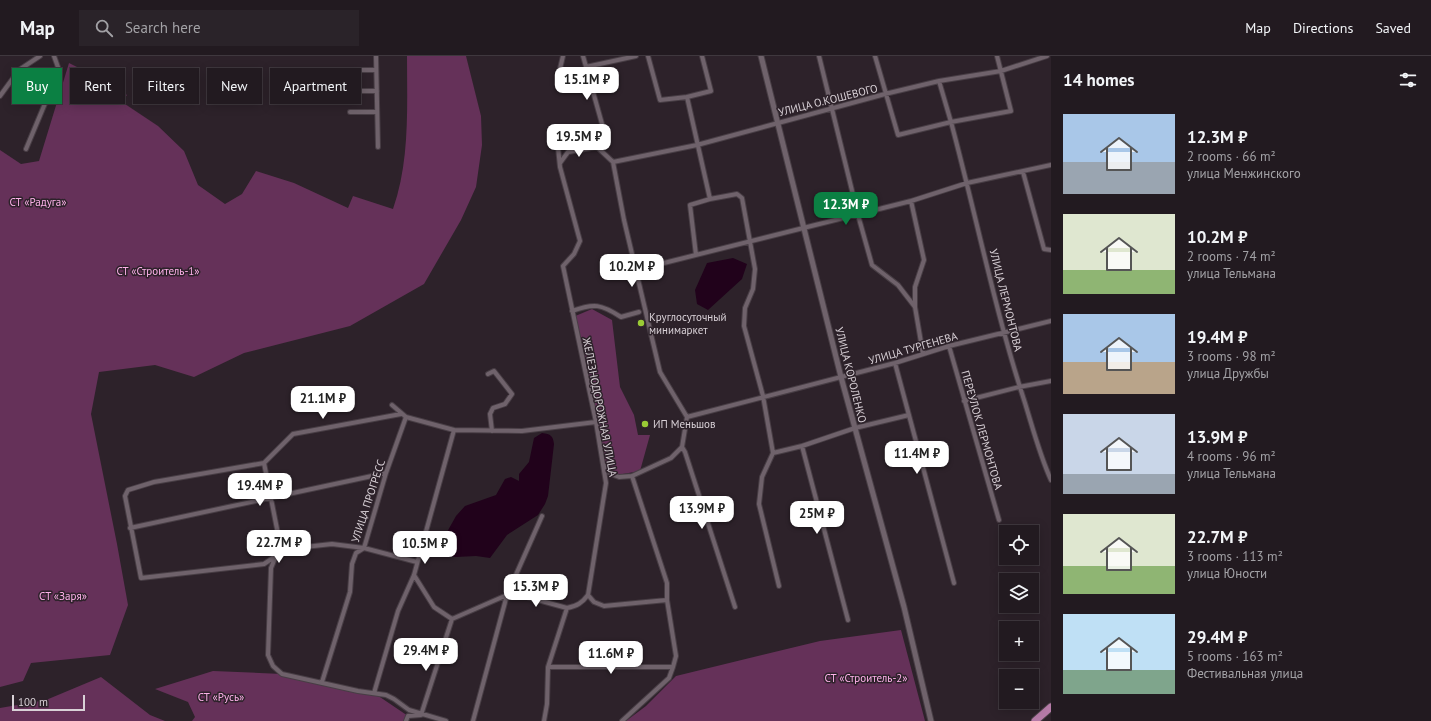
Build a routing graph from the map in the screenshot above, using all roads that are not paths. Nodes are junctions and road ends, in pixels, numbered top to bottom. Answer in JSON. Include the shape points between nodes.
{"nodes":[{"id":1,"x":40,"y":56,"type":"edge"},
{"id":2,"x":54,"y":56,"type":"edge"},
{"id":3,"x":376,"y":56,"type":"edge"},
{"id":4,"x":563,"y":56,"type":"edge"},
{"id":5,"x":584,"y":56,"type":"edge"},
{"id":6,"x":636,"y":56,"type":"edge"},
{"id":7,"x":648,"y":56,"type":"edge"},
{"id":8,"x":702,"y":56,"type":"edge"},
{"id":9,"x":761,"y":56,"type":"edge"},
{"id":10,"x":819,"y":56,"type":"edge"},
{"id":11,"x":875,"y":56,"type":"edge"},
{"id":12,"x":997,"y":56,"type":"edge"},
{"id":13,"x":1047,"y":56,"type":"edge"},
{"id":14,"x":586,"y":67,"type":"junction"},
{"id":15,"x":361,"y":70,"type":"edge"},
{"id":16,"x":376,"y":70,"type":"junction"},
{"id":17,"x":1000,"y":71,"type":"junction"},
{"id":18,"x":558,"y":77,"type":"dead end"},
{"id":19,"x":939,"y":81,"type":"junction"},
{"id":20,"x":361,"y":91,"type":"edge"},
{"id":21,"x":377,"y":91,"type":"junction"},
{"id":22,"x":885,"y":94,"type":"junction"},
{"id":23,"x":0,"y":96,"type":"edge"},
{"id":24,"x":687,"y":97,"type":"junction"},
{"id":25,"x":832,"y":109,"type":"junction"},
{"id":26,"x":350,"y":112,"type":"dead end"},
{"id":27,"x":377,"y":112,"type":"junction"},
{"id":28,"x":779,"y":122,"type":"junction"},
{"id":29,"x":951,"y":122,"type":"junction"},
{"id":30,"x":557,"y":138,"type":"dead end"},
{"id":31,"x":697,"y":145,"type":"junction"},
{"id":32,"x":378,"y":147,"type":"dead end"},
{"id":33,"x":597,"y":147,"type":"junction"},
{"id":34,"x":26,"y":148,"type":"dead end"},
{"id":35,"x":614,"y":162,"type":"junction"},
{"id":36,"x":560,"y":163,"type":"junction"},
{"id":37,"x":1051,"y":165,"type":"edge"},
{"id":38,"x":1023,"y":172,"type":"junction"},
{"id":39,"x":967,"y":183,"type":"junction"},
{"id":40,"x":710,"y":199,"type":"junction"},
{"id":41,"x":912,"y":201,"type":"junction"},
{"id":42,"x":858,"y":215,"type":"junction"},
{"id":43,"x":804,"y":229,"type":"junction"},
{"id":44,"x":752,"y":242,"type":"junction"},
{"id":45,"x":1051,"y":250,"type":"edge"},
{"id":46,"x":696,"y":256,"type":"junction"},
{"id":47,"x":636,"y":270,"type":"junction"},
{"id":48,"x":914,"y":307,"type":"junction"},
{"id":49,"x":572,"y":311,"type":"junction"},
{"id":50,"x":639,"y":312,"type":"dead end"},
{"id":51,"x":1051,"y":321,"type":"edge"},
{"id":52,"x":1004,"y":332,"type":"junction"},
{"id":53,"x":949,"y":346,"type":"junction"},
{"id":54,"x":923,"y":354,"type":"junction"},
{"id":55,"x":896,"y":363,"type":"junction"},
{"id":56,"x":488,"y":374,"type":"dead end"},
{"id":57,"x":841,"y":377,"type":"junction"},
{"id":58,"x":1051,"y":381,"type":"edge"},
{"id":59,"x":1019,"y":387,"type":"junction"},
{"id":60,"x":764,"y":396,"type":"junction"},
{"id":61,"x":964,"y":401,"type":"junction"},
{"id":62,"x":392,"y":405,"type":"dead end"},
{"id":63,"x":401,"y":414,"type":"junction"},
{"id":64,"x":909,"y":415,"type":"junction"},
{"id":65,"x":406,"y":417,"type":"junction"},
{"id":66,"x":687,"y":417,"type":"junction"},
{"id":67,"x":596,"y":422,"type":"junction"},
{"id":68,"x":855,"y":428,"type":"junction"},
{"id":69,"x":454,"y":430,"type":"junction"},
{"id":70,"x":492,"y":431,"type":"junction"},
{"id":71,"x":802,"y":446,"type":"junction"},
{"id":72,"x":682,"y":447,"type":"junction"},
{"id":73,"x":773,"y":453,"type":"junction"},
{"id":74,"x":264,"y":463,"type":"junction"},
{"id":75,"x":604,"y":465,"type":"junction"},
{"id":76,"x":386,"y":473,"type":"junction"},
{"id":77,"x":632,"y":476,"type":"junction"},
{"id":78,"x":1051,"y":480,"type":"edge"},
{"id":79,"x":270,"y":497,"type":"junction"},
{"id":80,"x":542,"y":516,"type":"dead end"},
{"id":81,"x":999,"y":520,"type":"dead end"},
{"id":82,"x":130,"y":528,"type":"junction"},
{"id":83,"x":364,"y":548,"type":"junction"},
{"id":84,"x":276,"y":556,"type":"junction"},
{"id":85,"x":417,"y":562,"type":"junction"},
{"id":86,"x":414,"y":575,"type":"junction"},
{"id":87,"x":954,"y":583,"type":"dead end"},
{"id":88,"x":779,"y":586,"type":"dead end"},
{"id":89,"x":508,"y":594,"type":"junction"},
{"id":90,"x":588,"y":595,"type":"junction"},
{"id":91,"x":667,"y":600,"type":"junction"},
{"id":92,"x":735,"y":607,"type":"dead end"},
{"id":93,"x":567,"y":608,"type":"junction"},
{"id":94,"x":452,"y":619,"type":"junction"},
{"id":95,"x":848,"y":620,"type":"dead end"},
{"id":96,"x":548,"y":667,"type":"junction"},
{"id":97,"x":673,"y":667,"type":"junction"},
{"id":98,"x":322,"y":682,"type":"junction"},
{"id":99,"x":374,"y":693,"type":"junction"},
{"id":100,"x":1051,"y":707,"type":"edge"},
{"id":101,"x":421,"y":715,"type":"junction"},
{"id":102,"x":406,"y":721,"type":"edge"},
{"id":103,"x":446,"y":721,"type":"edge"},
{"id":104,"x":473,"y":721,"type":"edge"},
{"id":105,"x":544,"y":721,"type":"edge"},
{"id":106,"x":622,"y":721,"type":"edge"},
{"id":107,"x":931,"y":721,"type":"edge"},
{"id":108,"x":1035,"y":721,"type":"edge"}],
"edges":[{"from":1,"to":23,"type":"street","via":[[19,70]]},
{"from":2,"to":34,"type":"street","via":[[59,70]]},
{"from":3,"to":16,"type":"street"},
{"from":4,"to":18,"type":"street"},
{"from":5,"to":14,"type":"street"},
{"from":6,"to":14,"type":"street"},
{"from":7,"to":24,"type":"street","via":[[660,100]]},
{"from":8,"to":24,"type":"street","via":[[711,91]]},
{"from":9,"to":28,"type":"street","name":"УЛИЦА КОРОЛЕНКО"},
{"from":10,"to":25,"type":"street"},
{"from":11,"to":22,"type":"street"},
{"from":12,"to":17,"type":"street"},
{"from":13,"to":17,"type":"street","name":"УЛИЦА О.КОШЕВОГО"},
{"from":14,"to":33,"type":"street","via":[[604,131]]},
{"from":15,"to":16,"type":"street"},
{"from":16,"to":21,"type":"street"},
{"from":17,"to":19,"type":"street","name":"УЛИЦА О.КОШЕВОГО"},
{"from":17,"to":29,"type":"street","via":[[1011,111]]},
{"from":19,"to":22,"type":"street","name":"УЛИЦА О.КОШЕВОГО"},
{"from":19,"to":29,"type":"street","name":"УЛИЦА ЛЕРМОНТОВА"},
{"from":20,"to":21,"type":"street"},
{"from":21,"to":27,"type":"street"},
{"from":22,"to":25,"type":"street","name":"УЛИЦА О.КОШЕВОГО"},
{"from":22,"to":29,"type":"street","via":[[898,135]]},
{"from":24,"to":31,"type":"street"},
{"from":25,"to":28,"type":"street","name":"УЛИЦА О.КОШЕВОГО"},
{"from":25,"to":42,"type":"street"},
{"from":26,"to":27,"type":"street"},
{"from":27,"to":32,"type":"street"},
{"from":28,"to":31,"type":"street","name":"УЛИЦА О.КОШЕВОГО"},
{"from":28,"to":43,"type":"street","name":"УЛИЦА КОРОЛЕНКО"},
{"from":29,"to":39,"type":"street","name":"УЛИЦА ЛЕРМОНТОВА"},
{"from":30,"to":36,"type":"street","name":"ЖЕЛЕЗНОДОРОЖНАЯ УЛИЦА"},
{"from":31,"to":35,"type":"street","name":"УЛИЦА О.КОШЕВОГО"},
{"from":31,"to":40,"type":"street"},
{"from":33,"to":35,"type":"street"},
{"from":33,"to":36,"type":"street","via":[[568,152]]},
{"from":35,"to":47,"type":"street"},
{"from":36,"to":49,"type":"street","name":"ЖЕЛЕЗНОДОРОЖНАЯ УЛИЦА","via":[[580,241],[574,254],[563,266]]},
{"from":37,"to":38,"type":"street"},
{"from":38,"to":39,"type":"street"},
{"from":38,"to":45,"type":"street","via":[[1044,249]]},
{"from":39,"to":41,"type":"street"},
{"from":39,"to":52,"type":"street","name":"УЛИЦА ЛЕРМОНТОВА"},
{"from":40,"to":44,"type":"street","via":[[737,194],[742,198]]},
{"from":40,"to":46,"type":"street","via":[[690,205]]},
{"from":41,"to":42,"type":"street"},
{"from":41,"to":48,"type":"street","via":[[924,260],[915,287]]},
{"from":42,"to":43,"type":"street"},
{"from":42,"to":48,"type":"street","via":[[872,265],[898,285]]},
{"from":43,"to":44,"type":"street"},
{"from":43,"to":57,"type":"street","name":"УЛИЦА КОРОЛЕНКО"},
{"from":44,"to":46,"type":"street"},
{"from":44,"to":60,"type":"street","via":[[755,269],[753,289],[745,308],[744,326]]},
{"from":46,"to":47,"type":"street"},
{"from":47,"to":66,"type":"street","via":[[660,372]]},
{"from":48,"to":54,"type":"street"},
{"from":49,"to":50,"type":"street","via":[[589,305],[605,307],[621,317]]},
{"from":49,"to":67,"type":"street","name":"ЖЕЛЕЗНОДОРОЖНАЯ УЛИЦА"},
{"from":51,"to":52,"type":"street","name":"УЛИЦА ТУРГЕНЕВА"},
{"from":52,"to":53,"type":"street","name":"УЛИЦА ТУРГЕНЕВА"},
{"from":52,"to":59,"type":"street","name":"УЛИЦА ЛЕРМОНТОВА"},
{"from":53,"to":54,"type":"street","name":"УЛИЦА ТУРГЕНЕВА"},
{"from":53,"to":61,"type":"street","name":"ПЕРЕУЛОК ЛЕРМОНТОВА"},
{"from":54,"to":55,"type":"street","name":"УЛИЦА ТУРГЕНЕВА"},
{"from":55,"to":57,"type":"street","name":"УЛИЦА ТУРГЕНЕВА"},
{"from":55,"to":64,"type":"street"},
{"from":56,"to":70,"type":"street","via":[[494,371],[512,394],[505,404],[493,408],[490,414]]},
{"from":57,"to":60,"type":"street","name":"УЛИЦА ТУРГЕНЕВА"},
{"from":57,"to":68,"type":"street","name":"УЛИЦА КОРОЛЕНКО"},
{"from":58,"to":59,"type":"street"},
{"from":59,"to":61,"type":"street"},
{"from":59,"to":78,"type":"street","name":"УЛИЦА ЛЕРМОНТОВА"},
{"from":60,"to":66,"type":"street","name":"УЛИЦА ТУРГЕНЕВА"},
{"from":60,"to":73,"type":"street"},
{"from":61,"to":81,"type":"street","name":"ПЕРЕУЛОК ЛЕРМОНТОВА"},
{"from":62,"to":63,"type":"street"},
{"from":63,"to":65,"type":"street"},
{"from":63,"to":74,"type":"street","via":[[293,434]]},
{"from":64,"to":68,"type":"street"},
{"from":64,"to":87,"type":"street"},
{"from":65,"to":69,"type":"street"},
{"from":65,"to":76,"type":"street","name":"УЛИЦА ПРОГРЕСС"},
{"from":66,"to":72,"type":"street"},
{"from":67,"to":70,"type":"street","via":[[522,431]]},
{"from":67,"to":75,"type":"street","name":"ЖЕЛЕЗНОДОРОЖНАЯ УЛИЦА"},
{"from":68,"to":71,"type":"street"},
{"from":68,"to":107,"type":"street","name":"УЛИЦА КОРОЛЕНКО","via":[[904,607]]},
{"from":69,"to":70,"type":"street"},
{"from":69,"to":85,"type":"street"},
{"from":71,"to":73,"type":"street"},
{"from":71,"to":95,"type":"street"},
{"from":72,"to":77,"type":"street","name":"ЖЕЛЕЗНОДОРОЖНАЯ УЛИЦА","via":[[671,458]]},
{"from":72,"to":92,"type":"street"},
{"from":73,"to":88,"type":"street","via":[[762,478],[759,504]]},
{"from":74,"to":79,"type":"street"},
{"from":74,"to":82,"type":"street","via":[[154,482],[128,490],[125,496]]},
{"from":75,"to":77,"type":"street","via":[[611,474],[619,477]]},
{"from":75,"to":90,"type":"street","name":"ЖЕЛЕЗНОДОРОЖНАЯ УЛИЦА","via":[[606,483]]},
{"from":76,"to":79,"type":"street"},
{"from":76,"to":83,"type":"street","name":"УЛИЦА ПРОГРЕСС"},
{"from":77,"to":91,"type":"street","name":"ЖЕЛЕЗНОДОРОЖНАЯ УЛИЦА","via":[[667,583]]},
{"from":79,"to":82,"type":"street"},
{"from":79,"to":84,"type":"street","via":[[279,539]]},
{"from":80,"to":89,"type":"street"},
{"from":82,"to":84,"type":"street","via":[[141,578],[264,564]]},
{"from":83,"to":84,"type":"street","via":[[332,544],[286,548]]},
{"from":83,"to":85,"type":"street"},
{"from":83,"to":98,"type":"street","name":"УЛИЦА ПРОГРЕСС","via":[[356,553],[352,564],[350,592]]},
{"from":84,"to":98,"type":"street","via":[[271,568],[268,655],[272,666],[282,674]]},
{"from":85,"to":86,"type":"street"},
{"from":86,"to":94,"type":"street","via":[[434,607]]},
{"from":86,"to":99,"type":"street","via":[[398,611]]},
{"from":89,"to":93,"type":"street"},
{"from":89,"to":94,"type":"street"},
{"from":89,"to":104,"type":"street"},
{"from":90,"to":91,"type":"street","via":[[594,602],[604,606]]},
{"from":90,"to":93,"type":"street","via":[[575,607]]},
{"from":91,"to":97,"type":"street","name":"ЖЕЛЕЗНОДОРОЖНАЯ УЛИЦА","via":[[676,656]]},
{"from":93,"to":96,"type":"street"},
{"from":94,"to":101,"type":"street"},
{"from":96,"to":97,"type":"street"},
{"from":96,"to":105,"type":"street"},
{"from":97,"to":106,"type":"street","name":"ЖЕЛЕЗНОДОРОЖНАЯ УЛИЦА","via":[[669,678]]},
{"from":98,"to":99,"type":"street"},
{"from":99,"to":101,"type":"street","via":[[394,699]]},
{"from":100,"to":108,"type":"main road"},
{"from":101,"to":102,"type":"street","via":[[408,716]]},
{"from":101,"to":103,"type":"street"}]}
